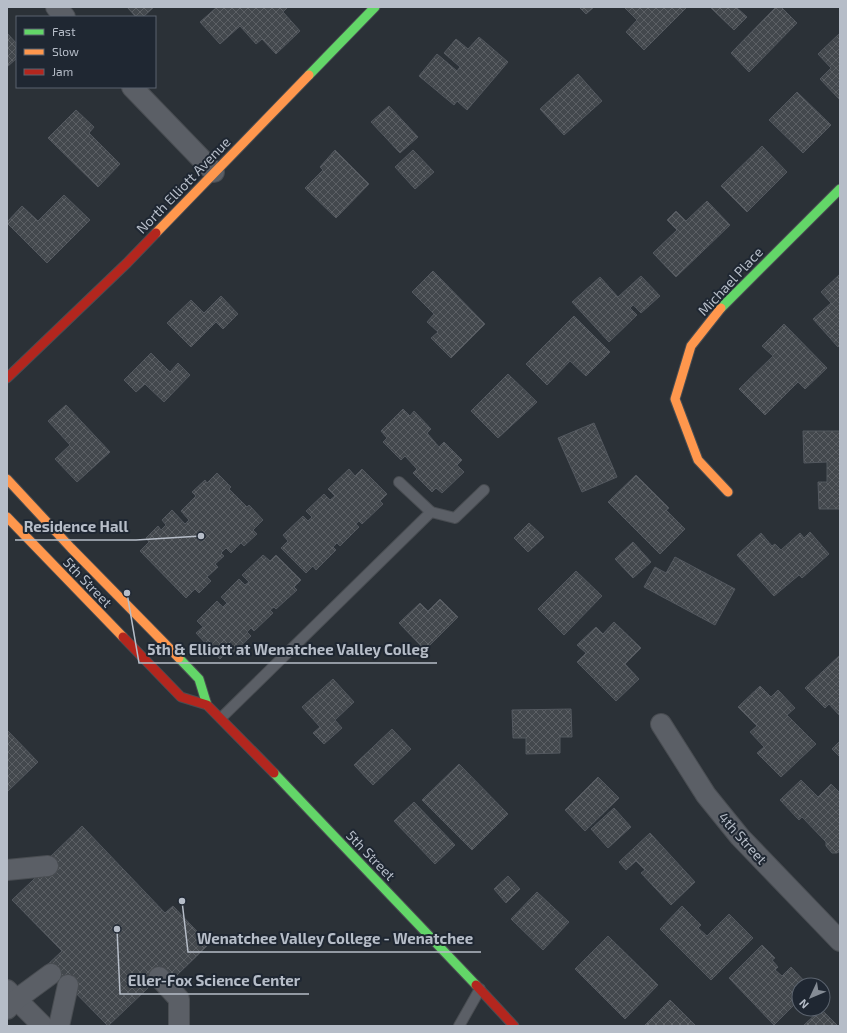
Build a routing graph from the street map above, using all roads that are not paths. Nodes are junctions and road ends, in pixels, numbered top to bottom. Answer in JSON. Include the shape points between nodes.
{"nodes":[{"id":1,"x":56,"y":7,"type":"edge"},
{"id":2,"x":375,"y":7,"type":"edge"},
{"id":3,"x":64,"y":16,"type":"edge"},
{"id":4,"x":133,"y":88,"type":"edge"},
{"id":5,"x":214,"y":172,"type":"junction"},
{"id":6,"x":840,"y":189,"type":"edge"},
{"id":7,"x":7,"y":378,"type":"edge"},
{"id":8,"x":7,"y":479,"type":"edge"},
{"id":9,"x":399,"y":482,"type":"dead end"},
{"id":10,"x":484,"y":490,"type":"dead end"},
{"id":11,"x":728,"y":492,"type":"dead end"},
{"id":12,"x":430,"y":512,"type":"junction"},
{"id":13,"x":7,"y":517,"type":"edge"},
{"id":14,"x":207,"y":705,"type":"junction"},
{"id":15,"x":221,"y":718,"type":"junction"},
{"id":16,"x":661,"y":724,"type":"dead end"},
{"id":17,"x":48,"y":866,"type":"dead end"},
{"id":18,"x":7,"y":870,"type":"edge"},
{"id":19,"x":840,"y":941,"type":"edge"},
{"id":20,"x":50,"y":974,"type":"dead end"},
{"id":21,"x":159,"y":977,"type":"dead end"},
{"id":22,"x":68,"y":985,"type":"dead end"},
{"id":23,"x":480,"y":988,"type":"junction"},
{"id":24,"x":10,"y":999,"type":"edge"},
{"id":25,"x":43,"y":1026,"type":"edge"},
{"id":26,"x":59,"y":1026,"type":"edge"},
{"id":27,"x":179,"y":1026,"type":"edge"},
{"id":28,"x":459,"y":1026,"type":"edge"},
{"id":29,"x":514,"y":1026,"type":"edge"}],
"edges":[{"from":1,"to":3,"type":"street"},
{"from":2,"to":5,"type":"main road","name":"North Elliott Avenue"},
{"from":4,"to":5,"type":"street"},
{"from":5,"to":7,"type":"main road","name":"North Elliott Avenue","via":[[127,263]]},
{"from":6,"to":11,"type":"main road","name":"Michael Place","via":[[723,305],[691,346],[675,399],[698,460]]},
{"from":8,"to":14,"type":"main road","name":"5th Street","via":[[199,679]]},
{"from":9,"to":12,"type":"lane"},
{"from":10,"to":12,"type":"lane","via":[[455,518]]},
{"from":12,"to":15,"type":"lane"},
{"from":13,"to":14,"type":"main road","name":"5th Street","via":[[181,697]]},
{"from":14,"to":15,"type":"main road","name":"5th Street"},
{"from":15,"to":23,"type":"main road","name":"5th Street"},
{"from":16,"to":19,"type":"street","name":"4th Street","via":[[706,795],[740,837]]},
{"from":17,"to":18,"type":"street"},
{"from":20,"to":24,"type":"street"},
{"from":21,"to":27,"type":"street","via":[[179,999]]},
{"from":22,"to":26,"type":"street"},
{"from":23,"to":28,"type":"lane"},
{"from":23,"to":29,"type":"main road","name":"5th Street"},
{"from":24,"to":25,"type":"street"}]}
